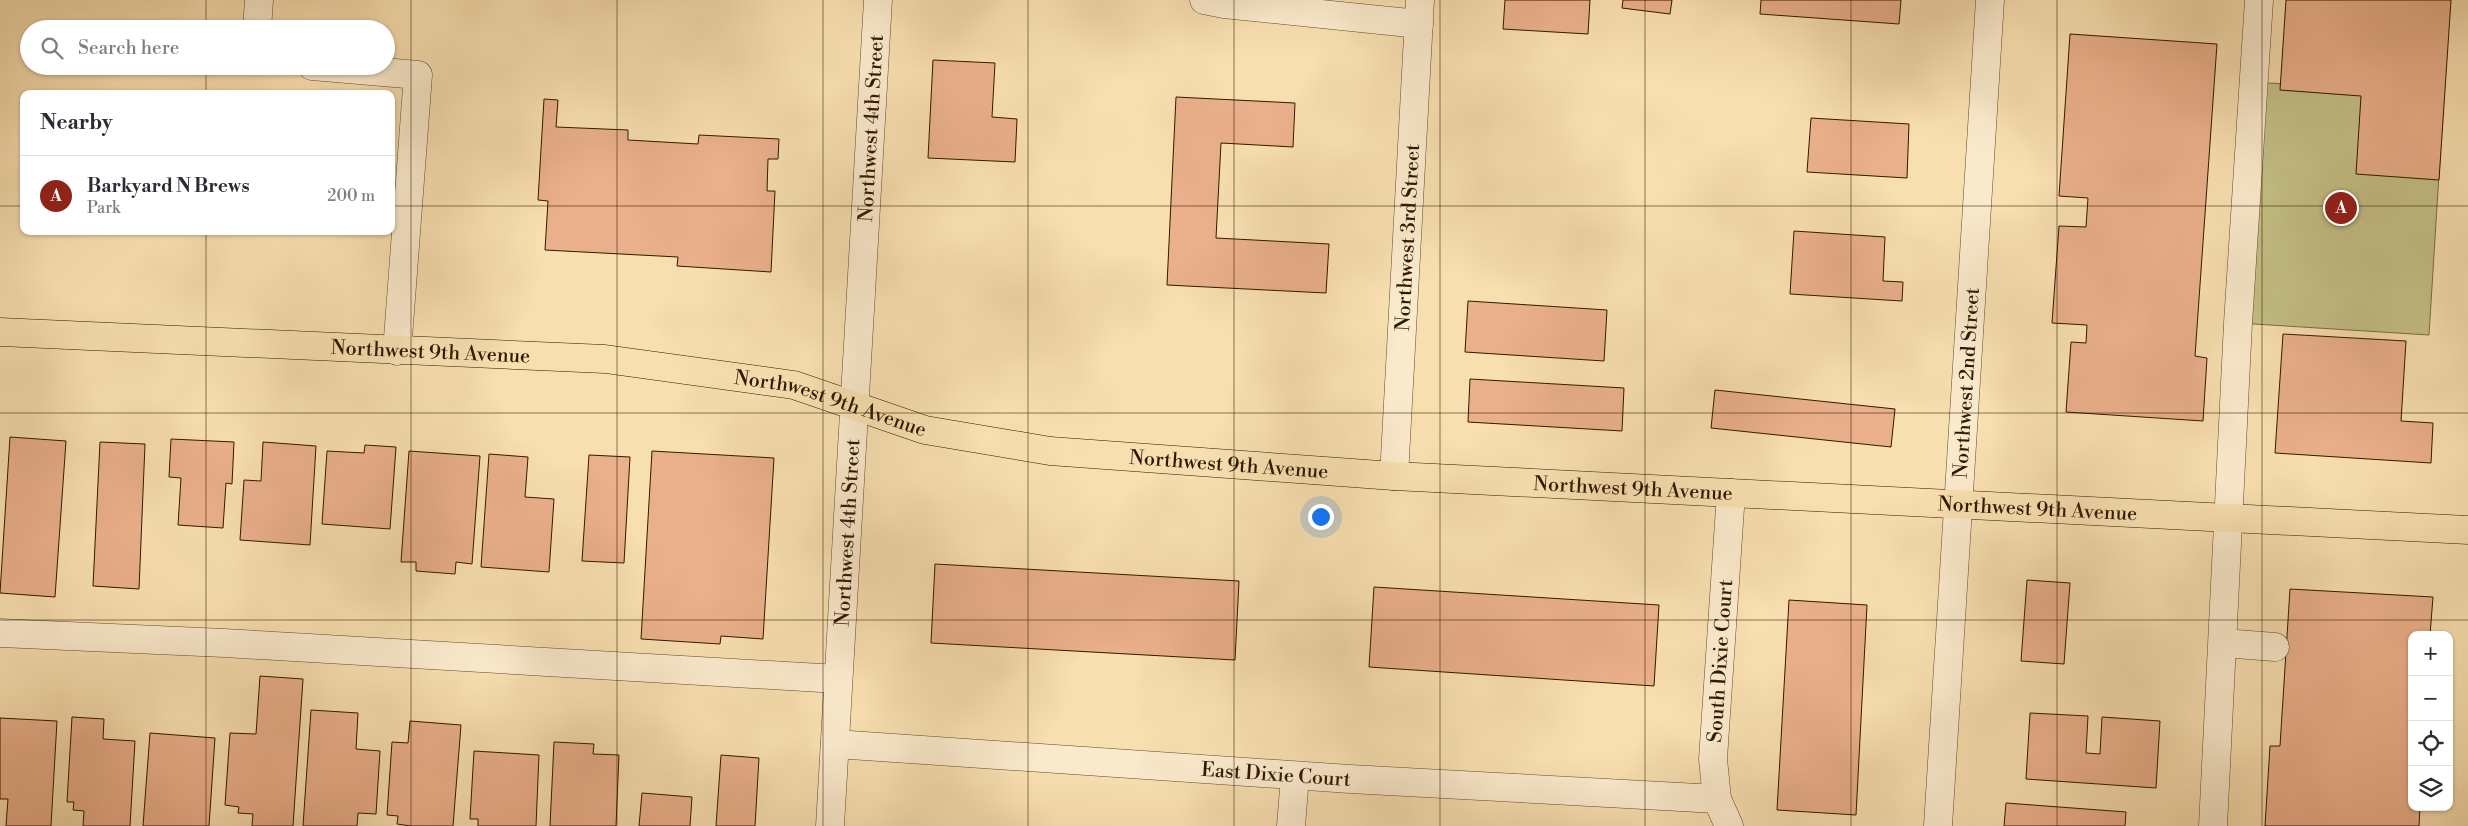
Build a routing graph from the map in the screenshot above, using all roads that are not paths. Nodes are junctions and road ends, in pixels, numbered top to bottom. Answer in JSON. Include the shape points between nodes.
{"nodes":[{"id":1,"x":259,"y":0,"type":"edge"},
{"id":2,"x":878,"y":0,"type":"edge"},
{"id":3,"x":1204,"y":0,"type":"edge"},
{"id":4,"x":1990,"y":0,"type":"edge"},
{"id":5,"x":2259,"y":0,"type":"edge"},
{"id":6,"x":1420,"y":12,"type":"edge"},
{"id":7,"x":258,"y":20,"type":"edge"},
{"id":8,"x":395,"y":73,"type":"edge"},
{"id":9,"x":0,"y":332,"type":"edge"},
{"id":10,"x":397,"y":351,"type":"junction"},
{"id":11,"x":853,"y":404,"type":"junction"},
{"id":12,"x":1394,"y":476,"type":"junction"},
{"id":13,"x":1731,"y":494,"type":"junction"},
{"id":14,"x":1960,"y":506,"type":"junction"},
{"id":15,"x":2229,"y":518,"type":"junction"},
{"id":16,"x":2468,"y":530,"type":"edge"},
{"id":17,"x":0,"y":632,"type":"edge"},
{"id":18,"x":2223,"y":642,"type":"junction"},
{"id":19,"x":2275,"y":647,"type":"dead end"},
{"id":20,"x":838,"y":679,"type":"junction"},
{"id":21,"x":835,"y":744,"type":"junction"},
{"id":22,"x":1295,"y":776,"type":"junction"},
{"id":23,"x":1717,"y":799,"type":"junction"},
{"id":24,"x":830,"y":826,"type":"edge"},
{"id":25,"x":1292,"y":826,"type":"edge"},
{"id":26,"x":1729,"y":826,"type":"edge"},
{"id":27,"x":1938,"y":826,"type":"edge"},
{"id":28,"x":2213,"y":826,"type":"edge"}],
"edges":[{"from":1,"to":7,"type":"street"},
{"from":2,"to":11,"type":"street","name":"Northwest 4th Street"},
{"from":3,"to":6,"type":"street","via":[[1224,4]]},
{"from":4,"to":14,"type":"street","name":"Northwest 2nd Street"},
{"from":5,"to":15,"type":"street"},
{"from":6,"to":12,"type":"street","name":"Northwest 3rd Street"},
{"from":8,"to":10,"type":"street","via":[[418,75]]},
{"from":9,"to":10,"type":"main road","name":"Northwest 9th Avenue"},
{"from":10,"to":11,"type":"main road","name":"Northwest 9th Avenue","via":[[605,359],[794,385]]},
{"from":11,"to":12,"type":"main road","name":"Northwest 9th Avenue","via":[[925,430],[1050,451]]},
{"from":11,"to":20,"type":"street","name":"Northwest 4th Street"},
{"from":12,"to":13,"type":"main road","name":"Northwest 9th Avenue"},
{"from":13,"to":14,"type":"main road","name":"Northwest 9th Avenue"},
{"from":13,"to":23,"type":"street","name":"South Dixie Court","via":[[1713,759]]},
{"from":14,"to":15,"type":"main road","name":"Northwest 9th Avenue"},
{"from":14,"to":27,"type":"street","name":"Northwest 2nd Street"},
{"from":15,"to":16,"type":"main road","name":"Northwest 9th Avenue"},
{"from":15,"to":18,"type":"street"},
{"from":17,"to":20,"type":"street"},
{"from":18,"to":19,"type":"street"},
{"from":18,"to":28,"type":"street"},
{"from":20,"to":21,"type":"street","name":"Northwest 4th Street"},
{"from":21,"to":22,"type":"street","name":"East Dixie Court"},
{"from":21,"to":24,"type":"street","name":"Northwest 4th Street"},
{"from":22,"to":23,"type":"street","name":"East Dixie Court"},
{"from":22,"to":25,"type":"street"},
{"from":23,"to":26,"type":"street","name":"South Dixie Court"}]}
